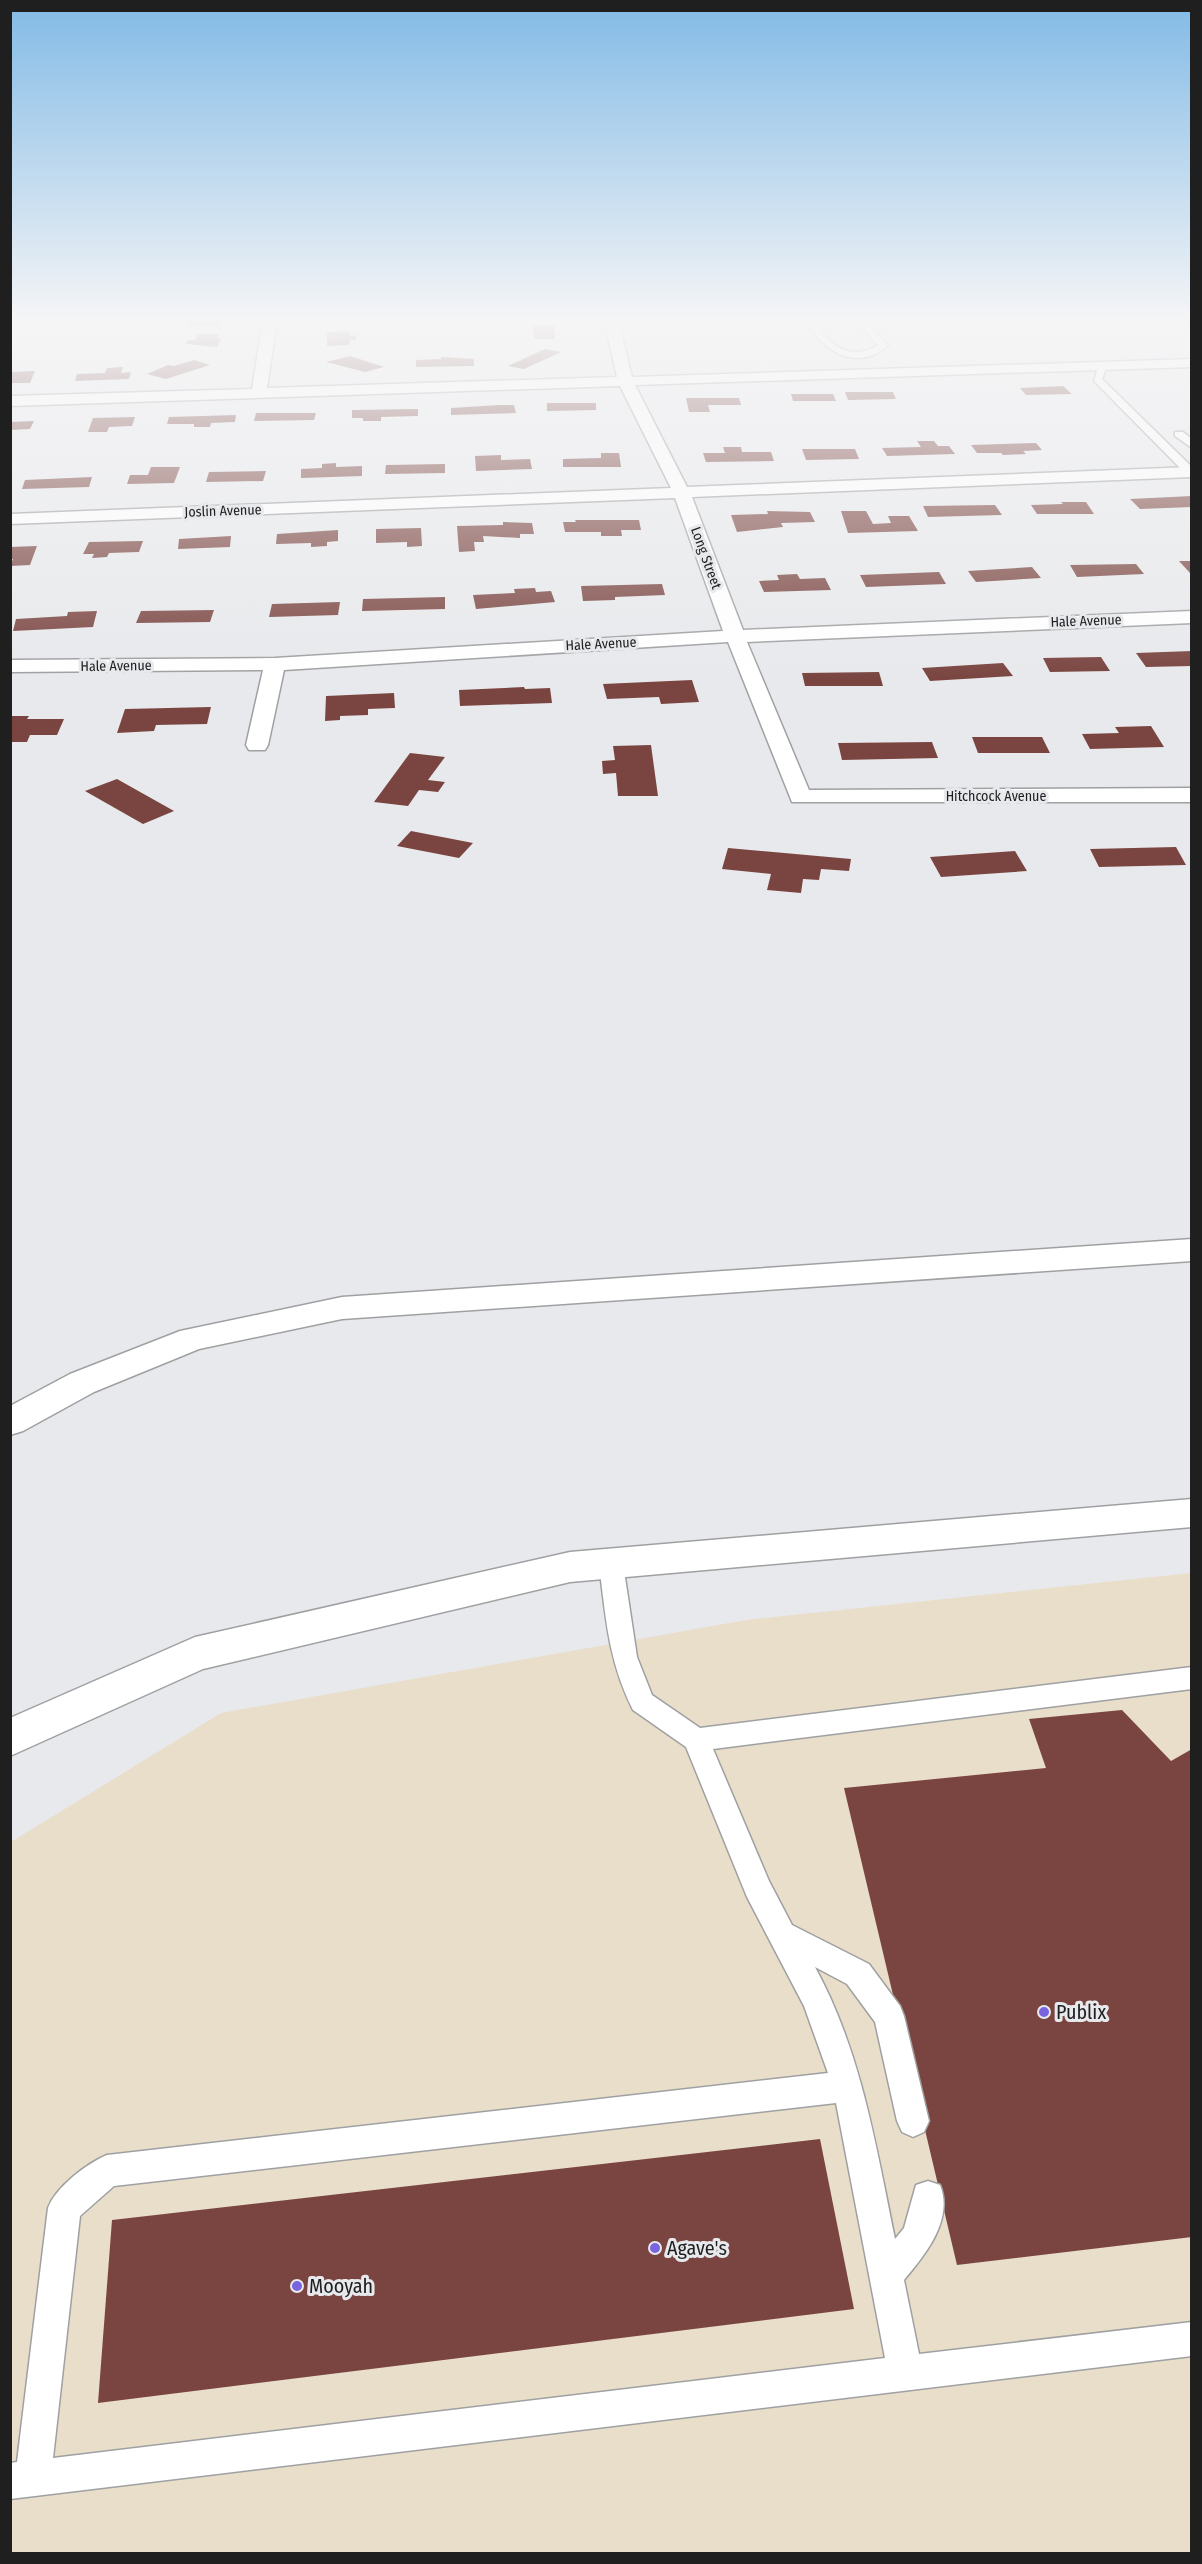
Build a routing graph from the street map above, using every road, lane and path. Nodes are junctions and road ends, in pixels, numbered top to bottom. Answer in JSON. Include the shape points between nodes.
{"nodes":[{"id":1,"x":655,"y":440,"type":"edge"},
{"id":2,"x":1158,"y":440,"type":"edge"},
{"id":3,"x":1191,"y":472,"type":"edge"},
{"id":4,"x":682,"y":493,"type":"junction"},
{"id":5,"x":10,"y":519,"type":"edge"},
{"id":6,"x":1191,"y":617,"type":"edge"},
{"id":7,"x":735,"y":636,"type":"junction"},
{"id":8,"x":275,"y":664,"type":"junction"},
{"id":9,"x":10,"y":666,"type":"edge"},
{"id":10,"x":256,"y":745,"type":"dead end"},
{"id":11,"x":1191,"y":795,"type":"edge"},
{"id":12,"x":800,"y":797,"type":"joint"},
{"id":13,"x":1191,"y":1250,"type":"edge"},
{"id":14,"x":10,"y":1422,"type":"edge"},
{"id":15,"x":1191,"y":1513,"type":"edge"},
{"id":16,"x":611,"y":1564,"type":"junction"},
{"id":17,"x":1191,"y":1678,"type":"edge"},
{"id":18,"x":10,"y":1738,"type":"edge"},
{"id":19,"x":696,"y":1740,"type":"junction"},
{"id":20,"x":781,"y":1934,"type":"junction"},
{"id":21,"x":848,"y":2086,"type":"junction"},
{"id":22,"x":913,"y":2121,"type":"dead end"},
{"id":23,"x":928,"y":2197,"type":"dead end"},
{"id":24,"x":886,"y":2276,"type":"junction"},
{"id":25,"x":1191,"y":2339,"type":"edge"},
{"id":26,"x":906,"y":2374,"type":"junction"},
{"id":27,"x":22,"y":2479,"type":"edge"}],
"edges":[{"from":1,"to":4,"type":"street","name":"Long Street"},
{"from":2,"to":3,"type":"lane"},
{"from":3,"to":4,"type":"street","name":"Joslin Avenue"},
{"from":4,"to":5,"type":"street","name":"Joslin Avenue"},
{"from":4,"to":7,"type":"street","name":"Long Street"},
{"from":6,"to":7,"type":"street","name":"Hale Avenue"},
{"from":7,"to":8,"type":"street","name":"Hale Avenue"},
{"from":7,"to":12,"type":"street","name":"Long Street"},
{"from":8,"to":9,"type":"street","name":"Hale Avenue"},
{"from":8,"to":10,"type":"street"},
{"from":11,"to":12,"type":"street","name":"Hitchcock Avenue"},
{"from":13,"to":14,"type":"street","via":[[342,1308],[192,1339],[82,1383]]},
{"from":15,"to":16,"type":"street"},
{"from":16,"to":18,"type":"street","via":[[570,1567],[195,1654]]},
{"from":16,"to":19,"type":"lane","via":[[624,1657],[642,1702]]},
{"from":17,"to":19,"type":"lane"},
{"from":19,"to":20,"type":"lane","via":[[757,1888]]},
{"from":20,"to":21,"type":"lane","via":[[817,2000]]},
{"from":20,"to":22,"type":"lane","via":[[858,1974],[889,2016]]},
{"from":21,"to":24,"type":"lane"},
{"from":21,"to":27,"type":"lane","via":[[107,2171],[64,2208]]},
{"from":23,"to":24,"type":"lane","via":[[919,2236]]},
{"from":24,"to":26,"type":"lane"},
{"from":25,"to":26,"type":"lane"},
{"from":26,"to":27,"type":"lane"}]}
